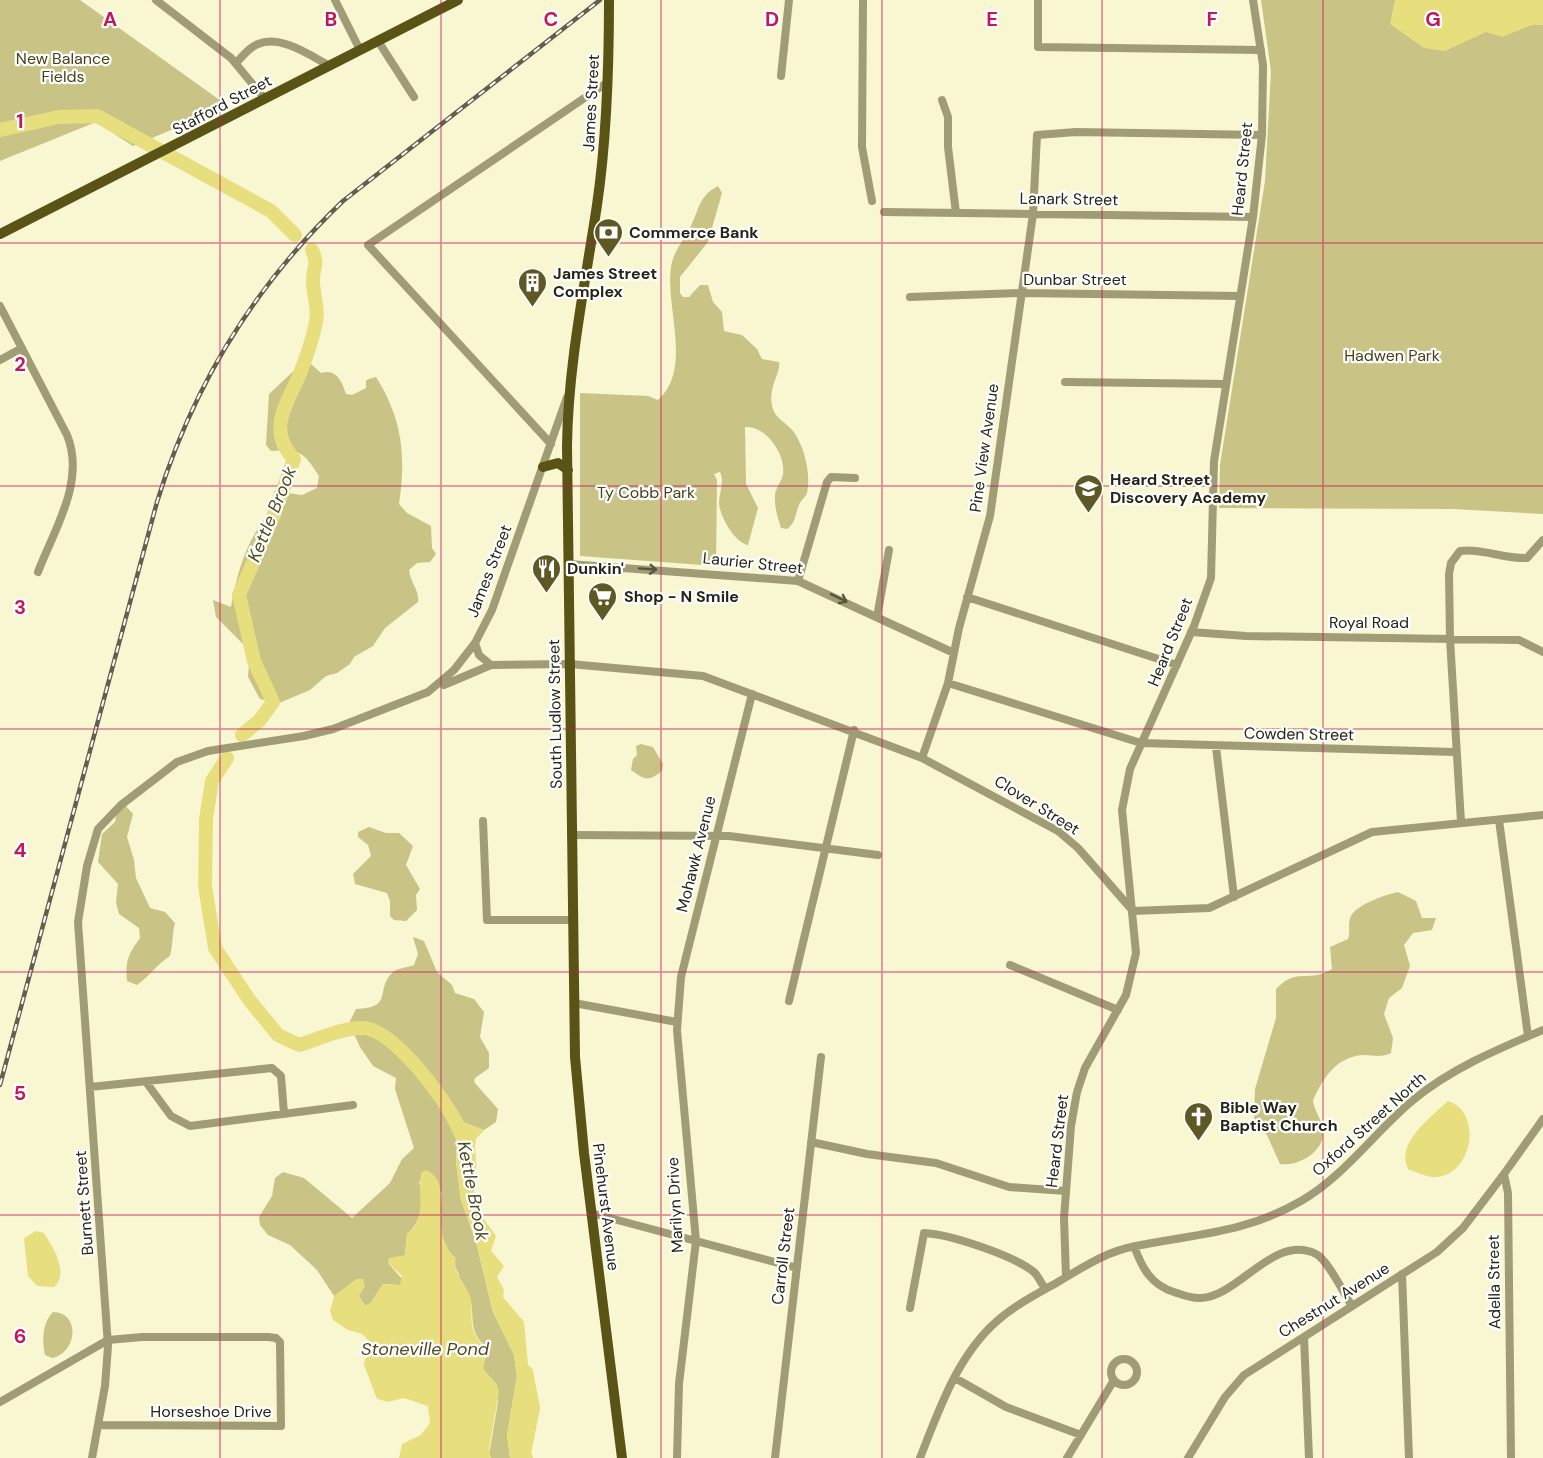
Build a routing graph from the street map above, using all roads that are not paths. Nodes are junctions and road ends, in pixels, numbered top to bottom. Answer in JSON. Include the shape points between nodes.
{"nodes":[{"id":1,"x":157,"y":0,"type":"edge"},
{"id":2,"x":335,"y":0,"type":"edge"},
{"id":3,"x":458,"y":0,"type":"edge"},
{"id":4,"x":789,"y":0,"type":"edge"},
{"id":5,"x":863,"y":0,"type":"edge"},
{"id":6,"x":1038,"y":0,"type":"edge"},
{"id":7,"x":1253,"y":0,"type":"edge"},
{"id":8,"x":443,"y":3,"type":"edge"},
{"id":9,"x":609,"y":4,"type":"edge"},
{"id":10,"x":378,"y":41,"type":"junction"},
{"id":11,"x":360,"y":50,"type":"junction"},
{"id":12,"x":1261,"y":50,"type":"junction"},
{"id":13,"x":236,"y":63,"type":"junction"},
{"id":14,"x":330,"y":66,"type":"junction"},
{"id":15,"x":781,"y":76,"type":"dead end"},
{"id":16,"x":608,"y":82,"type":"junction"},
{"id":17,"x":414,"y":97,"type":"dead end"},
{"id":18,"x":265,"y":99,"type":"junction"},
{"id":19,"x":942,"y":100,"type":"dead end"},
{"id":20,"x":1262,"y":135,"type":"junction"},
{"id":21,"x":872,"y":201,"type":"dead end"},
{"id":22,"x":885,"y":212,"type":"dead end"},
{"id":23,"x":956,"y":213,"type":"junction"},
{"id":24,"x":1033,"y":214,"type":"junction"},
{"id":25,"x":1253,"y":216,"type":"junction"},
{"id":26,"x":0,"y":234,"type":"edge"},
{"id":27,"x":1022,"y":293,"type":"junction"},
{"id":28,"x":1240,"y":296,"type":"junction"},
{"id":29,"x":910,"y":297,"type":"dead end"},
{"id":30,"x":0,"y":306,"type":"edge"},
{"id":31,"x":22,"y":348,"type":"junction"},
{"id":32,"x":0,"y":360,"type":"edge"},
{"id":33,"x":1065,"y":382,"type":"dead end"},
{"id":34,"x":1226,"y":384,"type":"junction"},
{"id":35,"x":568,"y":395,"type":"junction"},
{"id":36,"x":551,"y":444,"type":"junction"},
{"id":37,"x":543,"y":467,"type":"junction"},
{"id":38,"x":567,"y":470,"type":"junction"},
{"id":39,"x":855,"y":478,"type":"dead end"},
{"id":40,"x":1543,"y":540,"type":"edge"},
{"id":41,"x":889,"y":550,"type":"dead end"},
{"id":42,"x":569,"y":564,"type":"junction"},
{"id":43,"x":38,"y":572,"type":"dead end"},
{"id":44,"x":798,"y":580,"type":"junction"},
{"id":45,"x":967,"y":597,"type":"junction"},
{"id":46,"x":877,"y":617,"type":"junction"},
{"id":47,"x":1191,"y":632,"type":"junction"},
{"id":48,"x":1450,"y":639,"type":"junction"},
{"id":49,"x":475,"y":643,"type":"junction"},
{"id":50,"x":1543,"y":652,"type":"edge"},
{"id":51,"x":954,"y":653,"type":"junction"},
{"id":52,"x":570,"y":664,"type":"junction"},
{"id":53,"x":491,"y":665,"type":"junction"},
{"id":54,"x":1177,"y":665,"type":"junction"},
{"id":55,"x":948,"y":683,"type":"junction"},
{"id":56,"x":429,"y":691,"type":"junction"},
{"id":57,"x":752,"y":694,"type":"junction"},
{"id":58,"x":854,"y":730,"type":"junction"},
{"id":59,"x":1142,"y":743,"type":"junction"},
{"id":60,"x":1216,"y":747,"type":"junction"},
{"id":61,"x":1455,"y":752,"type":"junction"},
{"id":62,"x":922,"y":758,"type":"junction"},
{"id":63,"x":1543,"y":815,"type":"edge"},
{"id":64,"x":1499,"y":820,"type":"junction"},
{"id":65,"x":483,"y":821,"type":"dead end"},
{"id":66,"x":1461,"y":822,"type":"junction"},
{"id":67,"x":571,"y":835,"type":"junction"},
{"id":68,"x":716,"y":836,"type":"junction"},
{"id":69,"x":826,"y":848,"type":"junction"},
{"id":70,"x":878,"y":855,"type":"dead end"},
{"id":71,"x":1234,"y":897,"type":"junction"},
{"id":72,"x":1133,"y":911,"type":"junction"},
{"id":73,"x":574,"y":920,"type":"junction"},
{"id":74,"x":78,"y":946,"type":"joint"},
{"id":75,"x":574,"y":958,"type":"joint"},
{"id":76,"x":1010,"y":965,"type":"dead end"},
{"id":77,"x":789,"y":1001,"type":"dead end"},
{"id":78,"x":574,"y":1003,"type":"junction"},
{"id":79,"x":1118,"y":1010,"type":"junction"},
{"id":80,"x":677,"y":1022,"type":"junction"},
{"id":81,"x":1543,"y":1030,"type":"edge"},
{"id":82,"x":1528,"y":1036,"type":"junction"},
{"id":83,"x":821,"y":1057,"type":"dead end"},
{"id":84,"x":146,"y":1082,"type":"junction"},
{"id":85,"x":90,"y":1087,"type":"junction"},
{"id":86,"x":353,"y":1105,"type":"dead end"},
{"id":87,"x":284,"y":1114,"type":"junction"},
{"id":88,"x":1543,"y":1119,"type":"edge"},
{"id":89,"x":811,"y":1142,"type":"junction"},
{"id":90,"x":1504,"y":1174,"type":"junction"},
{"id":91,"x":1066,"y":1191,"type":"junction"},
{"id":92,"x":591,"y":1213,"type":"junction"},
{"id":93,"x":696,"y":1241,"type":"junction"},
{"id":94,"x":1134,"y":1246,"type":"junction"},
{"id":95,"x":796,"y":1268,"type":"junction"},
{"id":96,"x":1402,"y":1274,"type":"junction"},
{"id":97,"x":1066,"y":1277,"type":"junction"},
{"id":98,"x":1045,"y":1289,"type":"junction"},
{"id":99,"x":1352,"y":1306,"type":"junction"},
{"id":100,"x":910,"y":1308,"type":"dead end"},
{"id":101,"x":1304,"y":1337,"type":"junction"},
{"id":102,"x":108,"y":1340,"type":"junction"},
{"id":103,"x":955,"y":1378,"type":"junction"},
{"id":104,"x":1114,"y":1380,"type":"dead end"},
{"id":105,"x":0,"y":1402,"type":"edge"},
{"id":106,"x":99,"y":1425,"type":"junction"},
{"id":107,"x":1081,"y":1435,"type":"junction"},
{"id":108,"x":92,"y":1458,"type":"edge"},
{"id":109,"x":622,"y":1458,"type":"edge"},
{"id":110,"x":677,"y":1458,"type":"edge"},
{"id":111,"x":775,"y":1458,"type":"edge"},
{"id":112,"x":920,"y":1458,"type":"edge"},
{"id":113,"x":1067,"y":1458,"type":"edge"},
{"id":114,"x":1188,"y":1458,"type":"edge"},
{"id":115,"x":1309,"y":1458,"type":"edge"},
{"id":116,"x":1409,"y":1458,"type":"edge"},
{"id":117,"x":1511,"y":1458,"type":"edge"}],
"edges":[{"from":1,"to":13,"type":"street"},
{"from":2,"to":11,"type":"street"},
{"from":3,"to":8,"type":"main road","name":"Stafford Street"},
{"from":4,"to":15,"type":"street"},
{"from":5,"to":21,"type":"street","via":[[862,147]]},
{"from":6,"to":12,"type":"street","via":[[1038,47]]},
{"from":7,"to":12,"type":"street","name":"Heard Street"},
{"from":8,"to":10,"type":"main road","name":"Stafford Street"},
{"from":9,"to":16,"type":"main road","name":"James Street"},
{"from":10,"to":11,"type":"main road","name":"Stafford Street"},
{"from":10,"to":17,"type":"street"},
{"from":11,"to":14,"type":"main road","name":"Stafford Street"},
{"from":12,"to":20,"type":"street","name":"Heard Street"},
{"from":13,"to":14,"type":"street","via":[[252,47],[267,42],[301,51]]},
{"from":13,"to":18,"type":"street"},
{"from":14,"to":18,"type":"main road","name":"Stafford Street"},
{"from":16,"to":35,"type":"main road","name":"James Street","via":[[603,155]]},
{"from":16,"to":36,"type":"street","via":[[368,245]]},
{"from":18,"to":26,"type":"main road","name":"Stafford Street"},
{"from":19,"to":23,"type":"street","via":[[948,117]]},
{"from":20,"to":24,"type":"street","name":"Pine View Avenue","via":[[1037,135]]},
{"from":20,"to":25,"type":"street","name":"Heard Street"},
{"from":22,"to":23,"type":"street","name":"Lanark Street"},
{"from":23,"to":24,"type":"street","name":"Lanark Street"},
{"from":24,"to":25,"type":"street","name":"Lanark Street"},
{"from":24,"to":27,"type":"street","name":"Pine View Avenue"},
{"from":25,"to":28,"type":"street","name":"Heard Street"},
{"from":27,"to":28,"type":"street","name":"Dunbar Street"},
{"from":27,"to":29,"type":"street","name":"Dunbar Street"},
{"from":27,"to":45,"type":"street","name":"Pine View Avenue","via":[[990,516]]},
{"from":28,"to":34,"type":"street","name":"Heard Street"},
{"from":30,"to":31,"type":"street"},
{"from":31,"to":32,"type":"street"},
{"from":31,"to":43,"type":"street","via":[[74,456],[74,480]]},
{"from":33,"to":34,"type":"street"},
{"from":34,"to":47,"type":"street","name":"Heard Street","via":[[1214,461],[1213,563]]},
{"from":35,"to":36,"type":"street","name":"James Street"},
{"from":35,"to":38,"type":"main road","name":"South Ludlow Street"},
{"from":36,"to":37,"type":"street","name":"James Street"},
{"from":37,"to":38,"type":"main road","via":[[558,463]]},
{"from":37,"to":49,"type":"street","name":"James Street","via":[[500,591]]},
{"from":38,"to":42,"type":"main road","name":"South Ludlow Street"},
{"from":39,"to":44,"type":"street","via":[[831,477],[827,482]]},
{"from":40,"to":48,"type":"street","via":[[1527,558],[1470,550],[1458,552],[1449,574]]},
{"from":41,"to":46,"type":"street"},
{"from":42,"to":44,"type":"street","name":"Laurier Street","one_way":true},
{"from":42,"to":52,"type":"main road","name":"South Ludlow Street"},
{"from":44,"to":46,"type":"street","name":"Laurier Street","one_way":true},
{"from":45,"to":51,"type":"street","name":"Pine View Avenue"},
{"from":45,"to":54,"type":"street"},
{"from":46,"to":51,"type":"street","name":"Laurier Street"},
{"from":47,"to":48,"type":"street","name":"Royal Road","via":[[1257,637]]},
{"from":47,"to":54,"type":"street","name":"Heard Street"},
{"from":48,"to":50,"type":"street","name":"Royal Road","via":[[1519,640]]},
{"from":48,"to":61,"type":"street"},
{"from":49,"to":53,"type":"street","via":[[479,655]]},
{"from":49,"to":56,"type":"street","name":"James Street","via":[[454,670]]},
{"from":51,"to":55,"type":"street","name":"Pine View Avenue"},
{"from":52,"to":53,"type":"street","name":"Clover Street"},
{"from":52,"to":57,"type":"street","name":"Clover Street","via":[[690,674]]},
{"from":52,"to":67,"type":"main road","name":"South Ludlow Street"},
{"from":53,"to":56,"type":"street","name":"Clover Street"},
{"from":54,"to":59,"type":"street","name":"Heard Street"},
{"from":55,"to":59,"type":"street","name":"Cowden Street"},
{"from":55,"to":62,"type":"street","name":"Pine View Avenue"},
{"from":56,"to":74,"type":"street","name":"James Street","via":[[324,732],[215,750],[177,762],[121,805],[98,829],[79,911]]},
{"from":57,"to":58,"type":"street","name":"Clover Street"},
{"from":57,"to":68,"type":"street","name":"Mohawk Avenue"},
{"from":58,"to":62,"type":"street","name":"Clover Street"},
{"from":58,"to":69,"type":"street"},
{"from":59,"to":60,"type":"street","name":"Cowden Street"},
{"from":59,"to":72,"type":"street","name":"Heard Street","via":[[1122,800]]},
{"from":60,"to":61,"type":"street","name":"Cowden Street"},
{"from":60,"to":71,"type":"street"},
{"from":61,"to":66,"type":"street"},
{"from":62,"to":72,"type":"street","name":"Clover Street","via":[[1058,831]]},
{"from":63,"to":64,"type":"street"},
{"from":64,"to":66,"type":"street"},
{"from":64,"to":82,"type":"street"},
{"from":65,"to":73,"type":"street","via":[[487,920]]},
{"from":66,"to":71,"type":"street","via":[[1361,836]]},
{"from":67,"to":68,"type":"street"},
{"from":67,"to":73,"type":"main road","name":"South Ludlow Street"},
{"from":68,"to":69,"type":"street"},
{"from":68,"to":80,"type":"street","name":"Mohawk Avenue","via":[[681,977]]},
{"from":69,"to":70,"type":"street"},
{"from":69,"to":77,"type":"street"},
{"from":71,"to":72,"type":"street","via":[[1209,908]]},
{"from":72,"to":79,"type":"street","name":"Heard Street","via":[[1133,973]]},
{"from":73,"to":75,"type":"main road","name":"South Ludlow Street"},
{"from":74,"to":85,"type":"street","name":"Burnett Street"},
{"from":75,"to":78,"type":"main road","name":"Pinehurst Avenue"},
{"from":76,"to":79,"type":"street"},
{"from":78,"to":80,"type":"street"},
{"from":78,"to":92,"type":"main road","name":"Pinehurst Avenue","via":[[577,1084]]},
{"from":79,"to":91,"type":"street","name":"Heard Street","via":[[1077,1092]]},
{"from":80,"to":93,"type":"street","name":"Marilyn Drive"},
{"from":81,"to":82,"type":"street","name":"Oxford Street North"},
{"from":82,"to":94,"type":"street","name":"Oxford Street North","via":[[1430,1087],[1323,1185],[1284,1210],[1231,1230]]},
{"from":83,"to":89,"type":"street","name":"Carroll Street"},
{"from":84,"to":85,"type":"street"},
{"from":84,"to":87,"type":"street","via":[[171,1116],[185,1125]]},
{"from":84,"to":87,"type":"street","via":[[273,1069],[281,1076]]},
{"from":85,"to":102,"type":"street","name":"Burnett Street"},
{"from":86,"to":87,"type":"street"},
{"from":88,"to":90,"type":"street"},
{"from":89,"to":91,"type":"street","via":[[936,1163],[1009,1186]]},
{"from":89,"to":95,"type":"street","name":"Carroll Street"},
{"from":90,"to":96,"type":"street","name":"Chestnut Avenue","via":[[1448,1244]]},
{"from":90,"to":117,"type":"street","name":"Adella Street","via":[[1508,1193]]},
{"from":91,"to":97,"type":"street","name":"Heard Street"},
{"from":92,"to":93,"type":"street"},
{"from":92,"to":109,"type":"main road","name":"Pinehurst Avenue"},
{"from":93,"to":95,"type":"street"},
{"from":93,"to":110,"type":"street","name":"Marilyn Drive","via":[[679,1384]]},
{"from":94,"to":97,"type":"street","name":"Oxford Street North","via":[[1106,1255]]},
{"from":94,"to":99,"type":"street","via":[[1140,1263],[1155,1282],[1199,1299],[1216,1294],[1278,1255],[1312,1252],[1323,1259]]},
{"from":95,"to":111,"type":"street","name":"Carroll Street"},
{"from":96,"to":99,"type":"street","name":"Chestnut Avenue"},
{"from":96,"to":116,"type":"street"},
{"from":97,"to":98,"type":"street","name":"Oxford Street North"},
{"from":98,"to":100,"type":"street","via":[[1034,1272],[1021,1265],[962,1240],[924,1233]]},
{"from":98,"to":103,"type":"street","name":"Oxford Street North","via":[[984,1333]]},
{"from":99,"to":101,"type":"street","name":"Chestnut Avenue"},
{"from":101,"to":114,"type":"street","name":"Chestnut Avenue","via":[[1237,1381]]},
{"from":101,"to":115,"type":"street"},
{"from":102,"to":105,"type":"street"},
{"from":102,"to":106,"type":"street","name":"Burnett Street"},
{"from":102,"to":106,"type":"street","name":"Horseshoe Drive","via":[[276,1338],[280,1345],[281,1426]]},
{"from":103,"to":107,"type":"street","via":[[1006,1407]]},
{"from":103,"to":112,"type":"street","name":"Oxford Street North"},
{"from":104,"to":107,"type":"street"},
{"from":106,"to":108,"type":"street","name":"Burnett Street"},
{"from":107,"to":113,"type":"street"}]}
